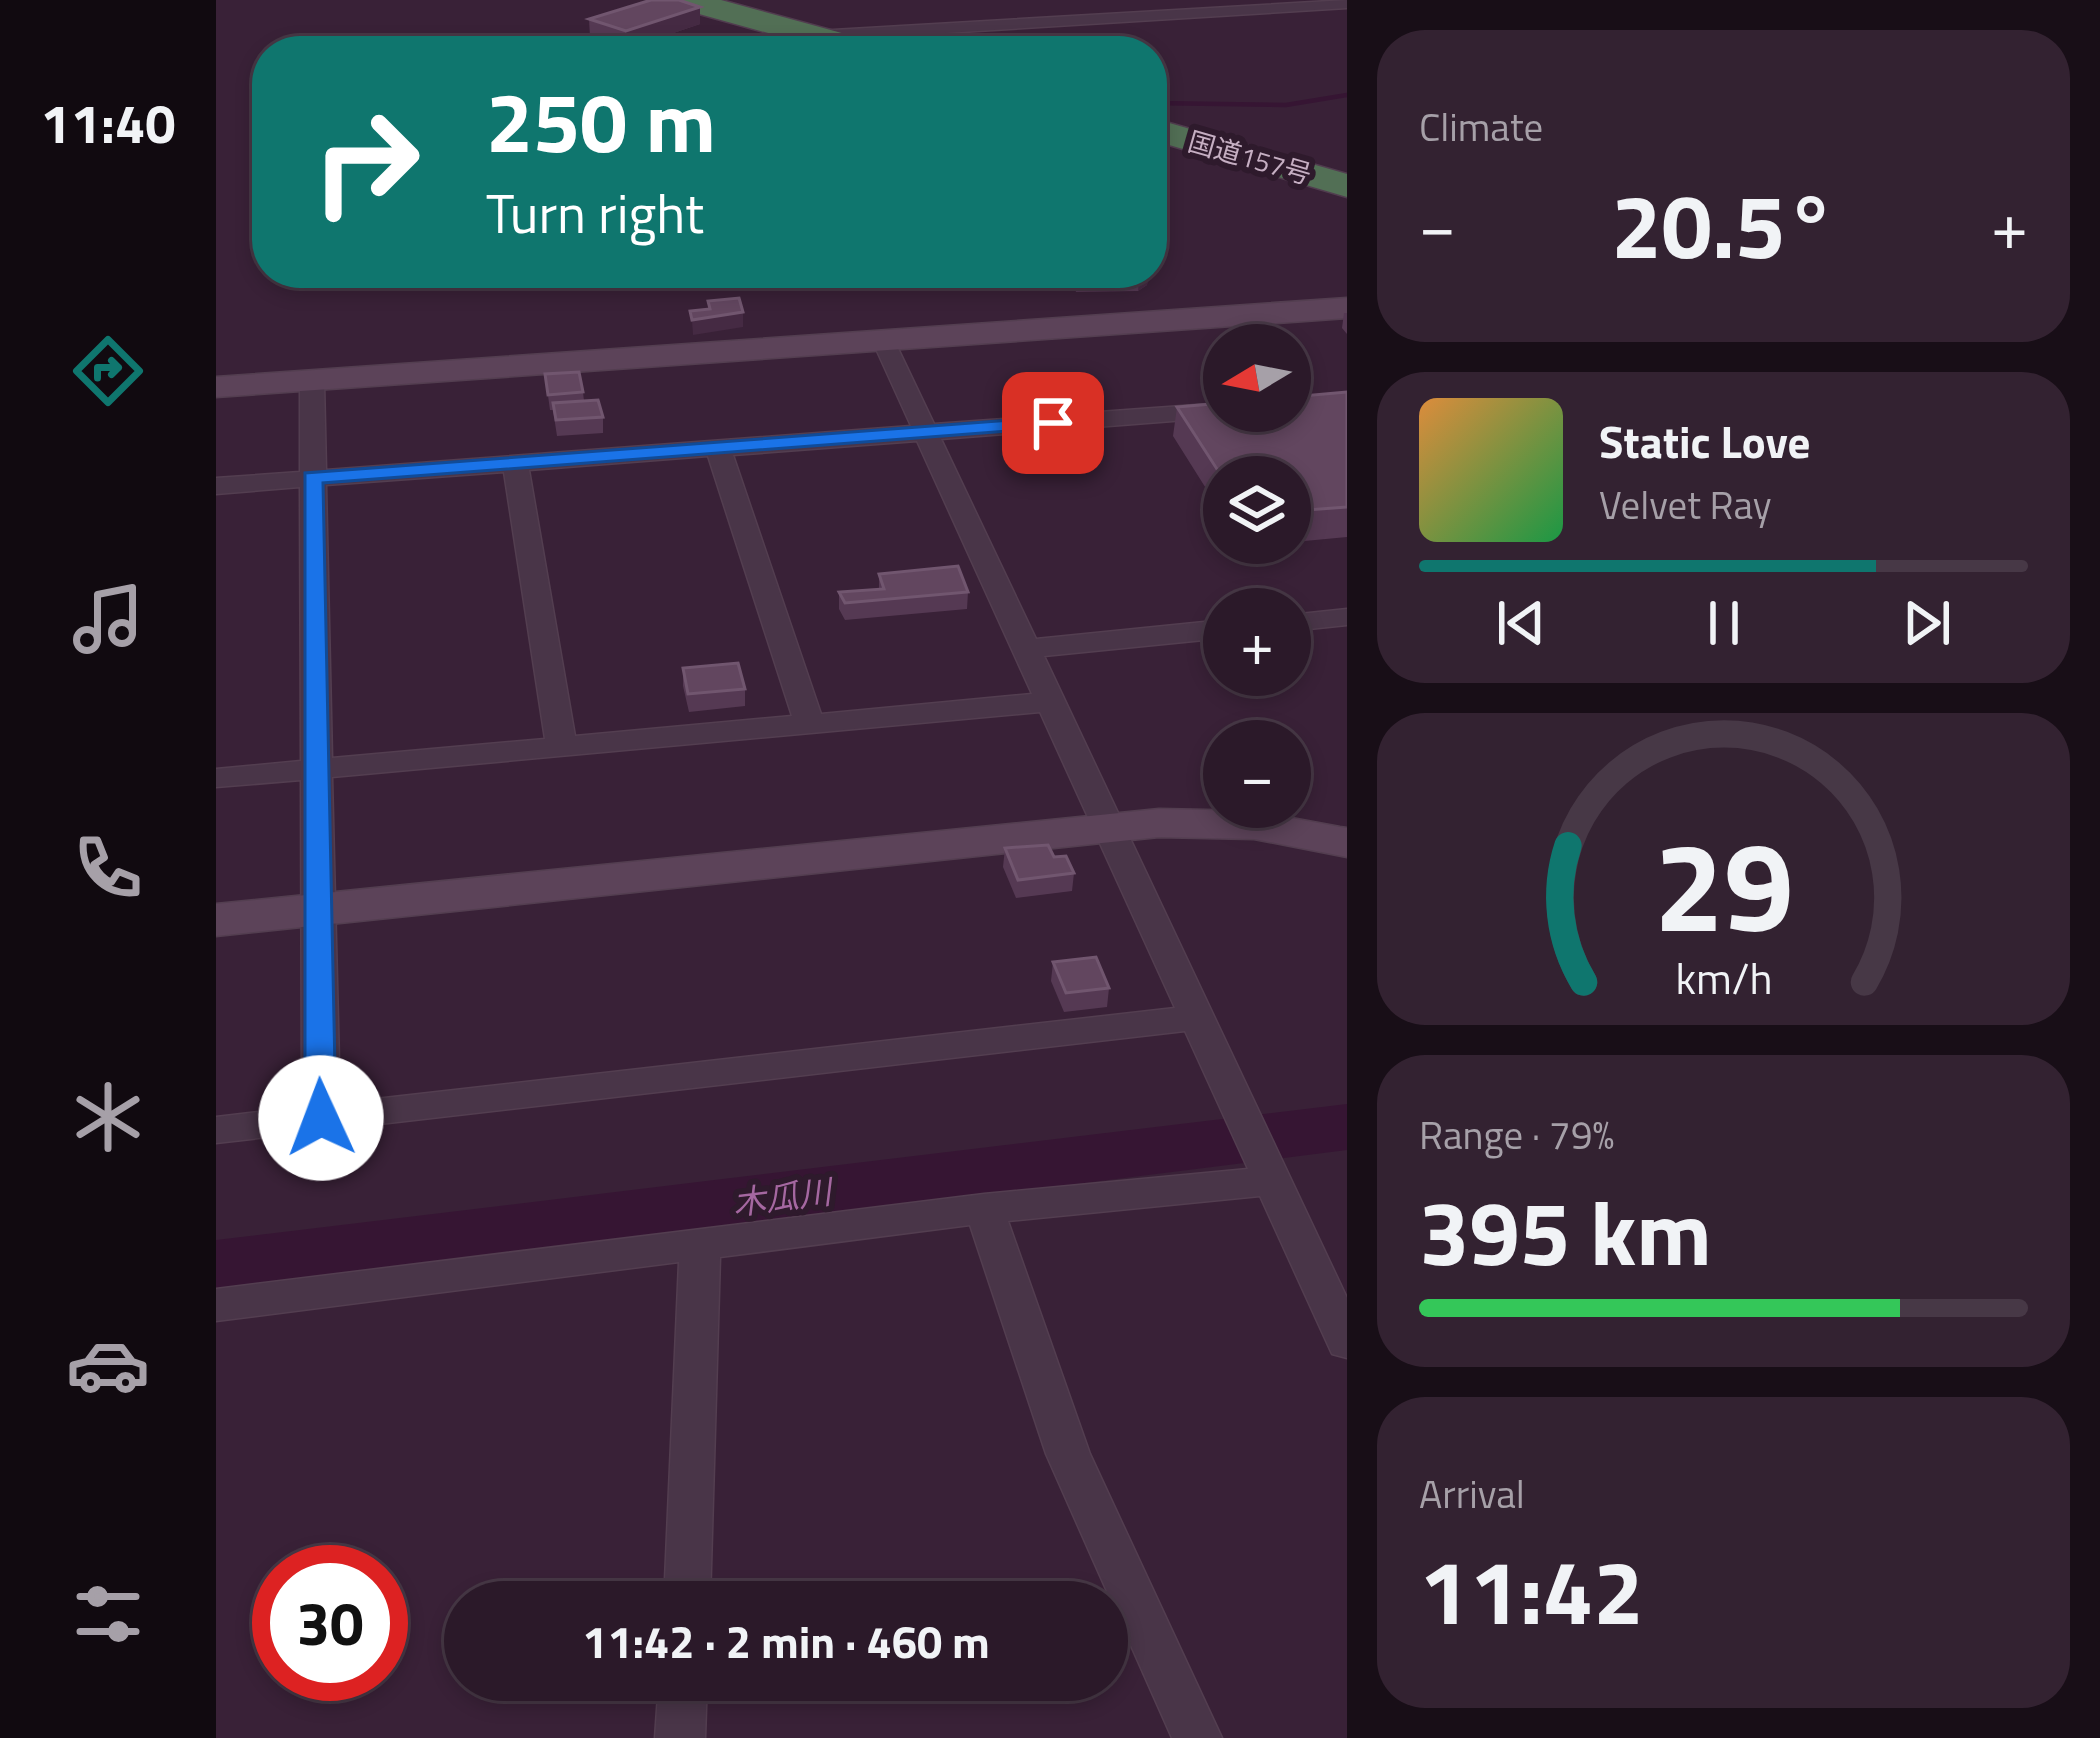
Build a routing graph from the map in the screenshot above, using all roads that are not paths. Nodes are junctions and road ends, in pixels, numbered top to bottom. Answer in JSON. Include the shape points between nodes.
{"nodes":[{"id":1,"x":685,"y":0,"type":"edge"},
{"id":2,"x":1347,"y":2,"type":"edge"},
{"id":3,"x":816,"y":36,"type":"joint"},
{"id":4,"x":1167,"y":133,"type":"edge"},
{"id":5,"x":1347,"y":186,"type":"edge"},
{"id":6,"x":1347,"y":308,"type":"edge"},
{"id":7,"x":883,"y":340,"type":"junction"},
{"id":8,"x":312,"y":381,"type":"junction"},
{"id":9,"x":216,"y":387,"type":"edge"},
{"id":10,"x":1203,"y":412,"type":"edge"},
{"id":11,"x":925,"y":433,"type":"junction"},
{"id":12,"x":718,"y":448,"type":"junction"},
{"id":13,"x":515,"y":463,"type":"junction"},
{"id":14,"x":313,"y":478,"type":"junction"},
{"id":15,"x":216,"y":486,"type":"edge"},
{"id":16,"x":1347,"y":617,"type":"edge"},
{"id":17,"x":1311,"y":621,"type":"edge"},
{"id":18,"x":1203,"y":631,"type":"edge"},
{"id":19,"x":1024,"y":649,"type":"junction"},
{"id":20,"x":1048,"y":702,"type":"junction"},
{"id":21,"x":809,"y":724,"type":"junction"},
{"id":22,"x":561,"y":746,"type":"junction"},
{"id":23,"x":314,"y":769,"type":"junction"},
{"id":24,"x":216,"y":778,"type":"edge"},
{"id":25,"x":1106,"y":827,"type":"junction"},
{"id":26,"x":1347,"y":843,"type":"edge"},
{"id":27,"x":315,"y":910,"type":"junction"},
{"id":28,"x":216,"y":920,"type":"edge"},
{"id":29,"x":1195,"y":1018,"type":"junction"},
{"id":30,"x":321,"y":1118,"type":"junction"},
{"id":31,"x":216,"y":1130,"type":"edge"},
{"id":32,"x":1271,"y":1181,"type":"junction"},
{"id":33,"x":984,"y":1209,"type":"junction"},
{"id":34,"x":700,"y":1244,"type":"junction"},
{"id":35,"x":216,"y":1305,"type":"edge"},
{"id":36,"x":1347,"y":1342,"type":"edge"},
{"id":37,"x":688,"y":1581,"type":"edge"},
{"id":38,"x":682,"y":1701,"type":"edge"},
{"id":39,"x":680,"y":1738,"type":"edge"},
{"id":40,"x":1196,"y":1738,"type":"edge"}],
"edges":[{"from":1,"to":3,"type":"highway"},
{"from":2,"to":3,"type":"street"},
{"from":4,"to":5,"type":"highway","name":"国道157号"},
{"from":6,"to":7,"type":"street"},
{"from":7,"to":8,"type":"street"},
{"from":7,"to":11,"type":"street"},
{"from":8,"to":9,"type":"street"},
{"from":8,"to":14,"type":"street"},
{"from":10,"to":11,"type":"street"},
{"from":11,"to":12,"type":"street"},
{"from":11,"to":19,"type":"street"},
{"from":12,"to":13,"type":"street"},
{"from":12,"to":21,"type":"street"},
{"from":13,"to":14,"type":"street"},
{"from":13,"to":22,"type":"street"},
{"from":14,"to":15,"type":"street"},
{"from":14,"to":23,"type":"street"},
{"from":16,"to":17,"type":"street"},
{"from":18,"to":19,"type":"street"},
{"from":19,"to":20,"type":"street"},
{"from":20,"to":21,"type":"street"},
{"from":20,"to":25,"type":"street"},
{"from":21,"to":22,"type":"street"},
{"from":22,"to":23,"type":"street"},
{"from":23,"to":24,"type":"street"},
{"from":23,"to":27,"type":"street"},
{"from":25,"to":26,"type":"street","via":[[1219,820]]},
{"from":25,"to":27,"type":"street"},
{"from":25,"to":29,"type":"street"},
{"from":27,"to":28,"type":"street"},
{"from":27,"to":30,"type":"street"},
{"from":29,"to":30,"type":"street"},
{"from":29,"to":32,"type":"street"},
{"from":30,"to":31,"type":"street"},
{"from":32,"to":33,"type":"street"},
{"from":32,"to":36,"type":"street"},
{"from":33,"to":34,"type":"street"},
{"from":33,"to":40,"type":"street","via":[[1068,1454]]},
{"from":34,"to":35,"type":"street"},
{"from":34,"to":37,"type":"street"},
{"from":38,"to":39,"type":"street"}]}
